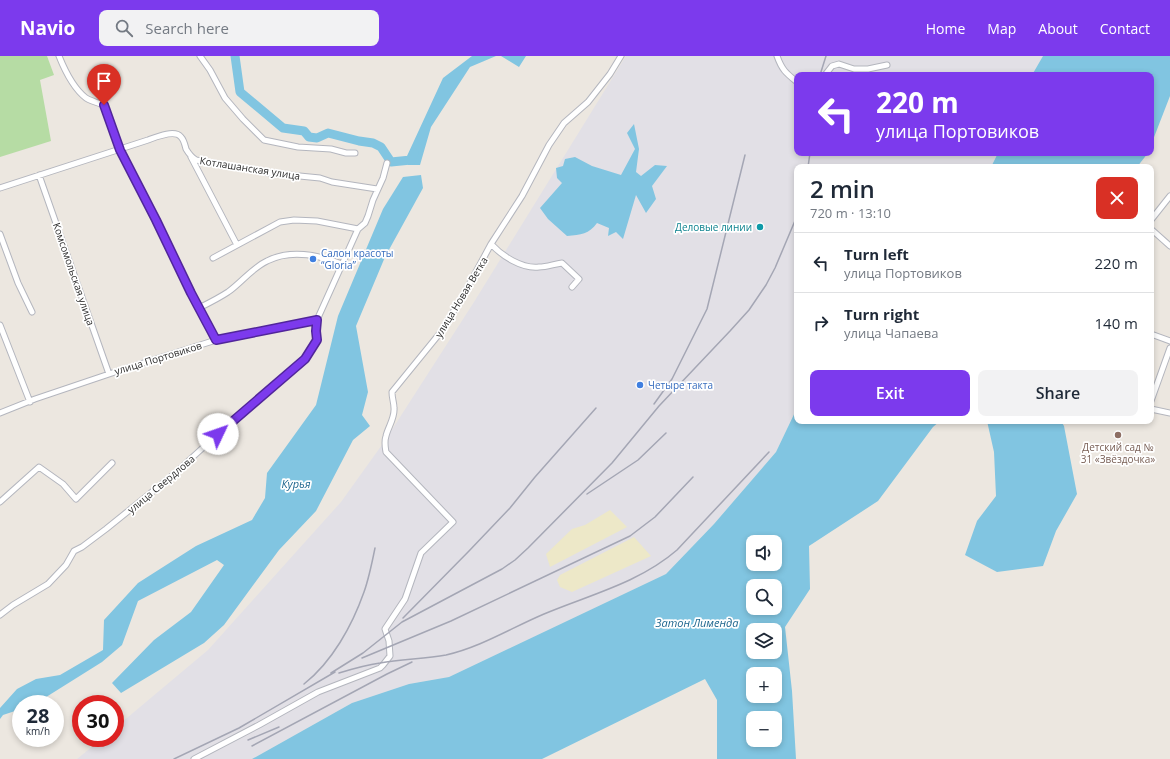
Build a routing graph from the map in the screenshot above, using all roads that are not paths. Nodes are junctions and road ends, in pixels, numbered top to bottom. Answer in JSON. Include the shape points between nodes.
{"nodes":[{"id":1,"x":59,"y":56,"type":"edge"},
{"id":2,"x":200,"y":56,"type":"edge"},
{"id":3,"x":621,"y":56,"type":"edge"},
{"id":4,"x":777,"y":56,"type":"edge"},
{"id":5,"x":887,"y":65,"type":"dead end"},
{"id":6,"x":827,"y":72,"type":"edge"},
{"id":7,"x":794,"y":80,"type":"edge"},
{"id":8,"x":120,"y":150,"type":"junction"},
{"id":9,"x":356,"y":153,"type":"dead end"},
{"id":10,"x":191,"y":157,"type":"junction"},
{"id":11,"x":387,"y":163,"type":"dead end"},
{"id":12,"x":39,"y":175,"type":"junction"},
{"id":13,"x":0,"y":188,"type":"edge"},
{"id":14,"x":377,"y":190,"type":"junction"},
{"id":15,"x":1170,"y":196,"type":"edge"},
{"id":16,"x":1154,"y":216,"type":"edge"},
{"id":17,"x":358,"y":229,"type":"junction"},
{"id":18,"x":1154,"y":232,"type":"edge"},
{"id":19,"x":0,"y":234,"type":"edge"},
{"id":20,"x":491,"y":244,"type":"junction"},
{"id":21,"x":237,"y":245,"type":"junction"},
{"id":22,"x":1170,"y":246,"type":"edge"},
{"id":23,"x":213,"y":258,"type":"dead end"},
{"id":24,"x":342,"y":264,"type":"junction"},
{"id":25,"x":572,"y":287,"type":"dead end"},
{"id":26,"x":199,"y":308,"type":"junction"},
{"id":27,"x":32,"y":312,"type":"dead end"},
{"id":28,"x":317,"y":320,"type":"junction"},
{"id":29,"x":0,"y":325,"type":"edge"},
{"id":30,"x":1154,"y":335,"type":"edge"},
{"id":31,"x":216,"y":340,"type":"junction"},
{"id":32,"x":1170,"y":341,"type":"edge"},
{"id":33,"x":1170,"y":348,"type":"edge"},
{"id":34,"x":109,"y":374,"type":"junction"},
{"id":35,"x":1154,"y":393,"type":"edge"},
{"id":36,"x":30,"y":402,"type":"junction"},
{"id":37,"x":1154,"y":410,"type":"edge"},
{"id":38,"x":0,"y":413,"type":"edge"},
{"id":39,"x":1170,"y":414,"type":"edge"},
{"id":40,"x":112,"y":463,"type":"dead end"},
{"id":41,"x":0,"y":502,"type":"edge"},
{"id":42,"x":0,"y":615,"type":"edge"},
{"id":43,"x":194,"y":759,"type":"edge"}],
"edges":[{"from":1,"to":8,"type":"street","via":[[79,91],[88,99],[104,105]]},
{"from":2,"to":9,"type":"street","via":[[225,98],[264,140],[298,147]]},
{"from":3,"to":20,"type":"street","name":"улица Новая Ветка","via":[[588,102],[564,123]]},
{"from":4,"to":7,"type":"street","via":[[781,67]]},
{"from":5,"to":6,"type":"street","via":[[868,69],[839,64],[832,66]]},
{"from":8,"to":10,"type":"street","name":"Котлашанская улица","via":[[174,134],[182,138]]},
{"from":8,"to":12,"type":"street","name":"Котлашанская улица"},
{"from":8,"to":26,"type":"street"},
{"from":10,"to":14,"type":"street","name":"Котлашанская улица","via":[[210,163],[320,178]]},
{"from":10,"to":21,"type":"street"},
{"from":11,"to":14,"type":"street"},
{"from":12,"to":13,"type":"street","name":"Котлашанская улица"},
{"from":12,"to":34,"type":"street","name":"Комсомольская улица"},
{"from":14,"to":17,"type":"street","via":[[365,223]]},
{"from":15,"to":16,"type":"street"},
{"from":17,"to":21,"type":"street","via":[[317,221],[294,220],[280,222]]},
{"from":17,"to":24,"type":"street"},
{"from":18,"to":22,"type":"street"},
{"from":19,"to":27,"type":"street"},
{"from":20,"to":25,"type":"street","name":"улица Новая Ветка","via":[[521,264],[538,268],[562,263],[579,279]]},
{"from":20,"to":43,"type":"street","name":"улица Новая Ветка","via":[[440,333],[392,392],[394,408],[392,422],[384,442],[386,452],[453,522],[421,553],[405,599],[385,629],[390,656],[383,665],[318,692]]},
{"from":21,"to":23,"type":"street"},
{"from":24,"to":26,"type":"street","via":[[326,258],[287,254],[267,261],[229,291]]},
{"from":24,"to":28,"type":"street"},
{"from":26,"to":31,"type":"street"},
{"from":28,"to":31,"type":"street","name":"улица Портовиков"},
{"from":28,"to":42,"type":"street","name":"улица Свердлова","via":[[317,340],[305,359],[169,478],[106,529],[74,551],[48,584],[13,604]]},
{"from":29,"to":36,"type":"street"},
{"from":30,"to":32,"type":"street"},
{"from":31,"to":34,"type":"street","name":"улица Портовиков"},
{"from":33,"to":35,"type":"street"},
{"from":34,"to":36,"type":"street","name":"улица Портовиков"},
{"from":36,"to":38,"type":"street","name":"улица Портовиков"},
{"from":37,"to":39,"type":"street"},
{"from":40,"to":41,"type":"street","via":[[76,499],[63,484],[39,467]]}]}
